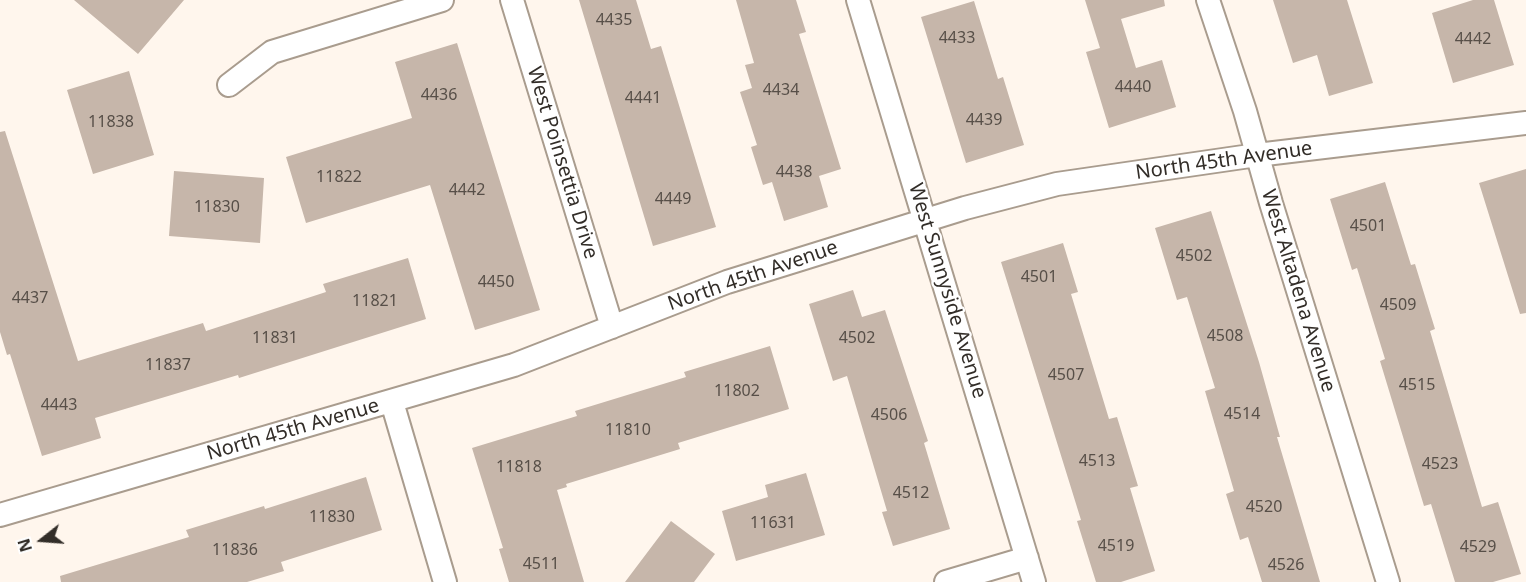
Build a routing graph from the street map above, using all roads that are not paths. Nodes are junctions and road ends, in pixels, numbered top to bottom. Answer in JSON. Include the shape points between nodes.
{"nodes":[{"id":1,"x":442,"y":0,"type":"edge"},
{"id":2,"x":513,"y":0,"type":"edge"},
{"id":3,"x":858,"y":0,"type":"edge"},
{"id":4,"x":1208,"y":0,"type":"edge"},
{"id":5,"x":230,"y":85,"type":"dead end"},
{"id":6,"x":1526,"y":123,"type":"edge"},
{"id":7,"x":1257,"y":154,"type":"junction"},
{"id":8,"x":926,"y":219,"type":"junction"},
{"id":9,"x":612,"y":327,"type":"junction"},
{"id":10,"x":392,"y":402,"type":"junction"},
{"id":11,"x":0,"y":515,"type":"edge"},
{"id":12,"x":1027,"y":558,"type":"junction"},
{"id":13,"x":446,"y":582,"type":"edge"},
{"id":14,"x":946,"y":582,"type":"edge"},
{"id":15,"x":1034,"y":582,"type":"edge"},
{"id":16,"x":1388,"y":582,"type":"edge"}],
"edges":[{"from":1,"to":5,"type":"street","via":[[272,52]]},
{"from":2,"to":9,"type":"street","name":"West Poinsettia Drive"},
{"from":3,"to":8,"type":"street","name":"West Sunnyside Avenue"},
{"from":4,"to":7,"type":"street","name":"West Altadena Avenue"},
{"from":6,"to":7,"type":"street","name":"North 45th Avenue"},
{"from":7,"to":8,"type":"street","name":"North 45th Avenue","via":[[1057,184]]},
{"from":7,"to":16,"type":"street","name":"West Altadena Avenue"},
{"from":8,"to":9,"type":"street","name":"North 45th Avenue","via":[[727,282]]},
{"from":8,"to":12,"type":"street","name":"West Sunnyside Avenue"},
{"from":9,"to":10,"type":"street","name":"North 45th Avenue","via":[[513,365]]},
{"from":10,"to":11,"type":"street","name":"North 45th Avenue"},
{"from":10,"to":13,"type":"street"},
{"from":12,"to":14,"type":"street"},
{"from":12,"to":15,"type":"street","name":"West Sunnyside Avenue"}]}
